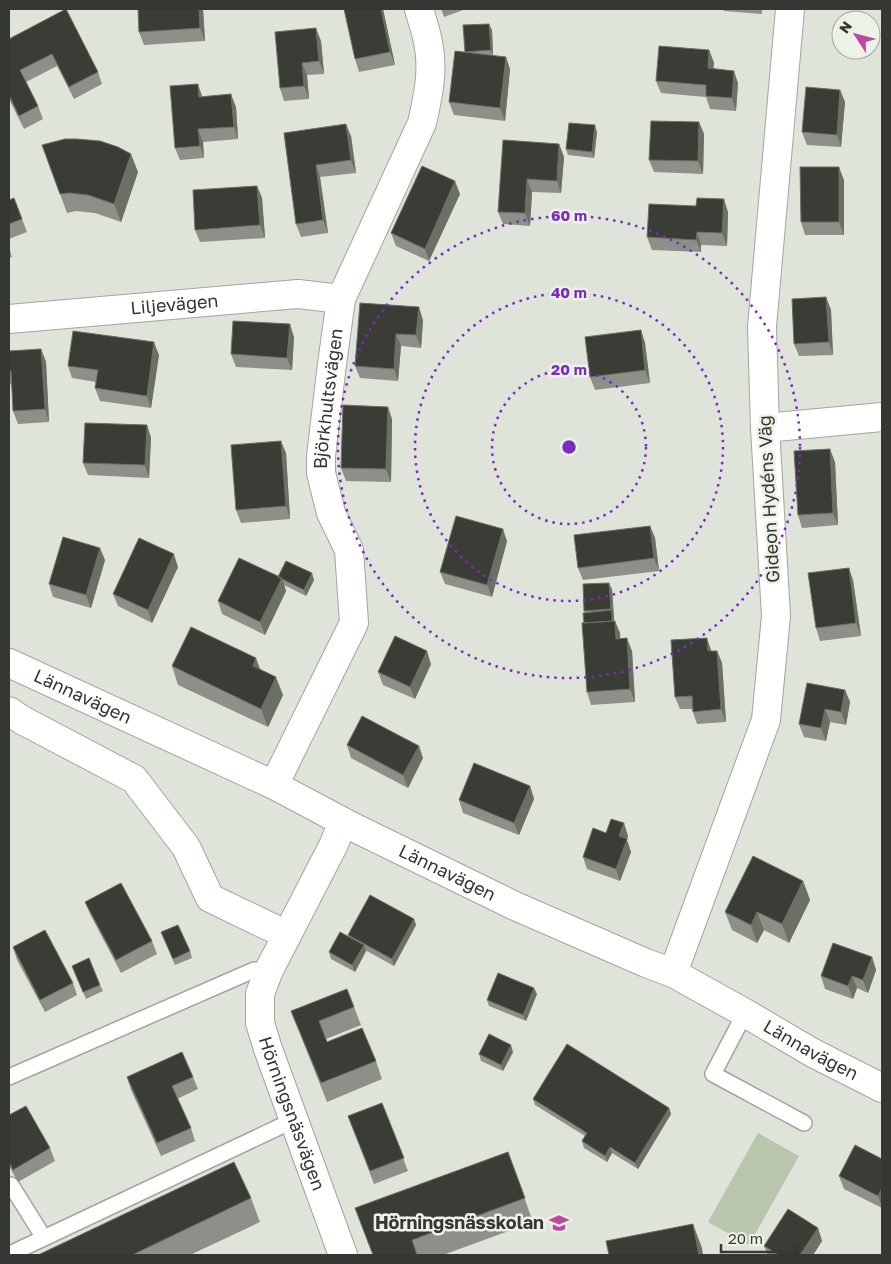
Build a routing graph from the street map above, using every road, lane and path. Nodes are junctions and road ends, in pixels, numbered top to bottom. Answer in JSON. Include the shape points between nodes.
{"nodes":[{"id":1,"x":419,"y":9,"type":"edge"},
{"id":2,"x":790,"y":9,"type":"edge"},
{"id":3,"x":342,"y":299,"type":"junction"},
{"id":4,"x":9,"y":319,"type":"edge"},
{"id":5,"x":882,"y":416,"type":"edge"},
{"id":6,"x":765,"y":428,"type":"junction"},
{"id":7,"x":9,"y":662,"type":"edge"},
{"id":8,"x":13,"y":722,"type":"edge"},
{"id":9,"x":274,"y":785,"type":"junction"},
{"id":10,"x":343,"y":822,"type":"junction"},
{"id":11,"x":287,"y":935,"type":"junction"},
{"id":12,"x":269,"y":970,"type":"junction"},
{"id":13,"x":673,"y":974,"type":"junction"},
{"id":14,"x":745,"y":1013,"type":"junction"},
{"id":15,"x":9,"y":1076,"type":"edge"},
{"id":16,"x":882,"y":1088,"type":"edge"},
{"id":17,"x":294,"y":1120,"type":"junction"},
{"id":18,"x":804,"y":1124,"type":"dead end"},
{"id":19,"x":11,"y":1185,"type":"dead end"},
{"id":20,"x":44,"y":1238,"type":"junction"},
{"id":21,"x":12,"y":1253,"type":"dead end"},
{"id":22,"x":343,"y":1255,"type":"edge"}],
"edges":[{"from":1,"to":3,"type":"street","name":"Björkhultsvägen","via":[[429,44],[431,72],[424,116]]},
{"from":2,"to":6,"type":"street","name":"Gideon Hydéns Väg","via":[[762,328]]},
{"from":3,"to":4,"type":"street","name":"Liljevägen","via":[[298,294]]},
{"from":3,"to":9,"type":"street","name":"Björkhultsvägen","via":[[320,456],[321,473],[332,513],[350,550],[354,623]]},
{"from":5,"to":6,"type":"street"},
{"from":6,"to":13,"type":"street","name":"Gideon Hydéns Väg","via":[[776,616],[766,720]]},
{"from":7,"to":9,"type":"street","name":"Lännavägen"},
{"from":8,"to":11,"type":"street","via":[[134,779],[186,847],[210,898]]},
{"from":9,"to":10,"type":"street","name":"Lännavägen"},
{"from":10,"to":11,"type":"street","name":"Hörningsnäsvägen"},
{"from":10,"to":13,"type":"street","name":"Lännavägen","via":[[515,906]]},
{"from":11,"to":12,"type":"street","name":"Hörningsnäsvägen"},
{"from":12,"to":15,"type":"lane","via":[[254,970]]},
{"from":12,"to":17,"type":"street","name":"Hörningsnäsvägen","via":[[260,994],[260,1024]]},
{"from":13,"to":14,"type":"street","name":"Lännavägen"},
{"from":14,"to":16,"type":"street","name":"Lännavägen"},
{"from":14,"to":18,"type":"lane","via":[[713,1074]]},
{"from":17,"to":20,"type":"lane"},
{"from":17,"to":22,"type":"street","name":"Hörningsnäsvägen"},
{"from":19,"to":20,"type":"lane"},
{"from":20,"to":21,"type":"lane"}]}
